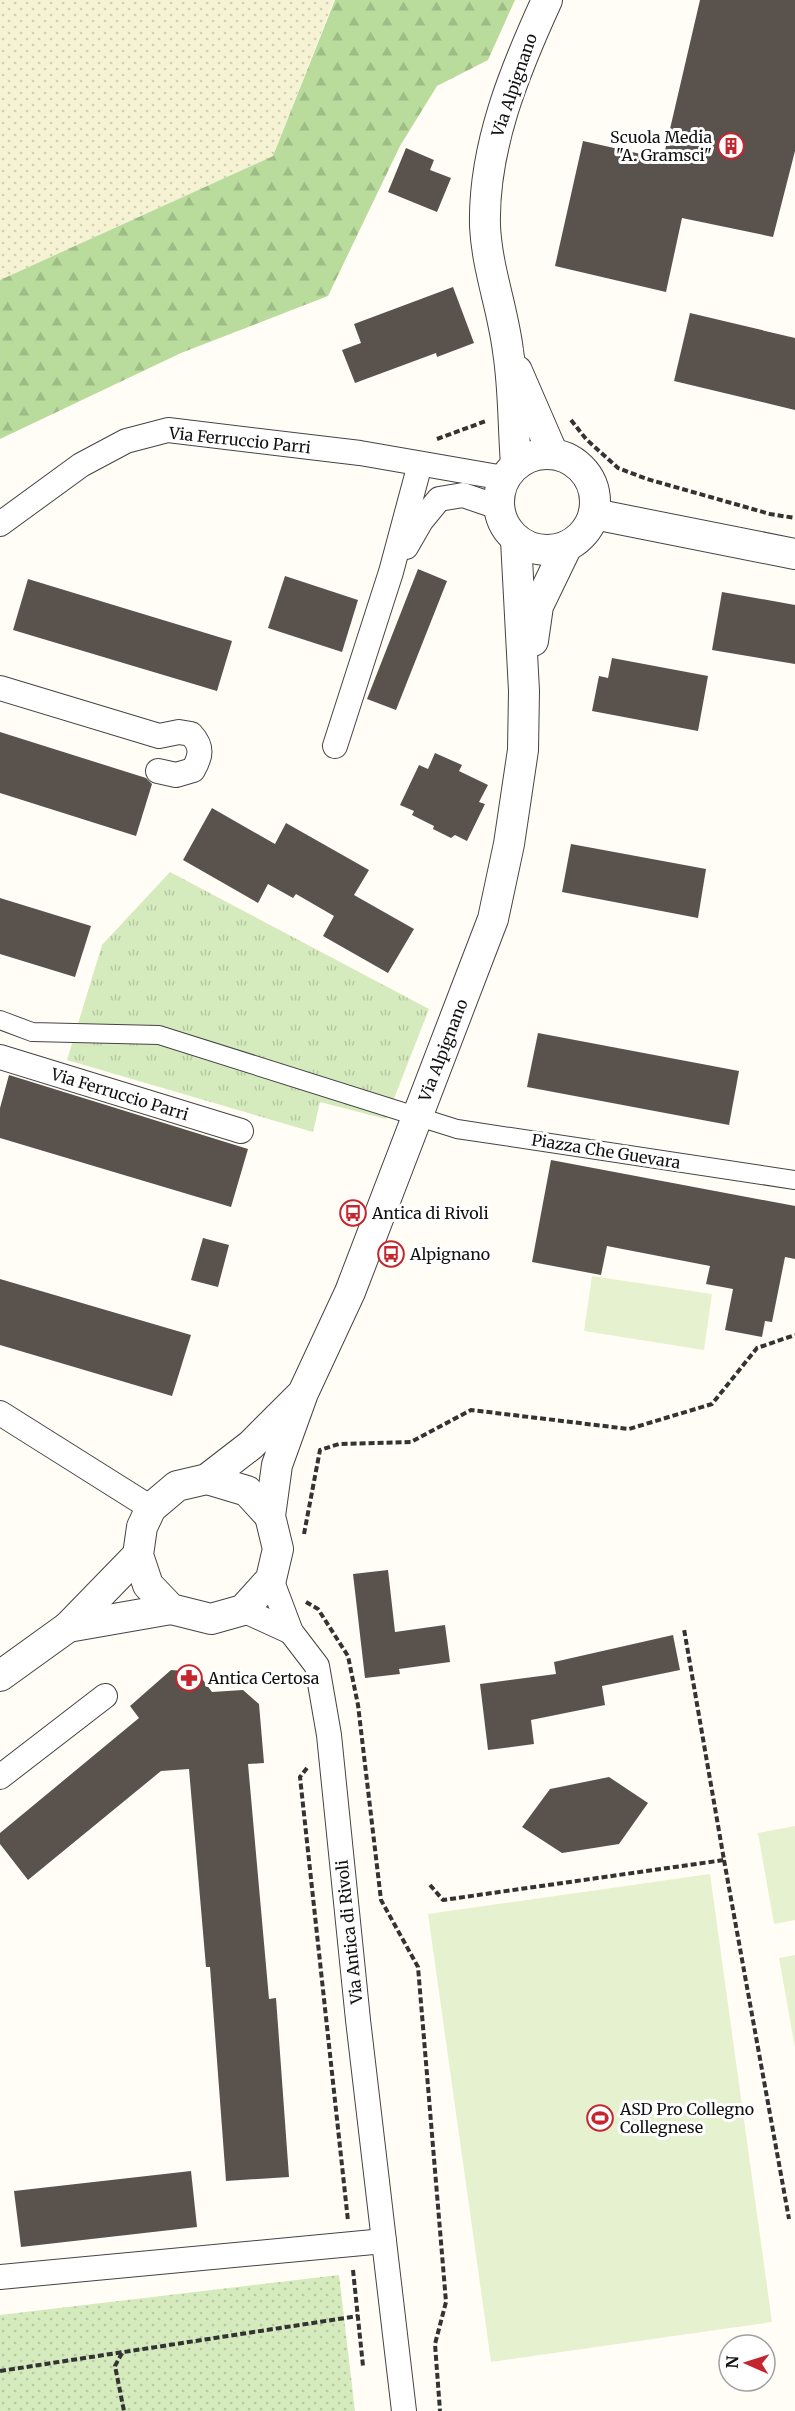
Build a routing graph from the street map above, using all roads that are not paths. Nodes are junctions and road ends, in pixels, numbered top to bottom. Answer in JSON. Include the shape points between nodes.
{"nodes":[{"id":1,"x":547,"y":0,"type":"edge"},
{"id":2,"x":508,"y":350,"type":"junction"},
{"id":3,"x":553,"y":454,"type":"junction"},
{"id":4,"x":420,"y":464,"type":"junction"},
{"id":5,"x":510,"y":471,"type":"junction"},
{"id":6,"x":498,"y":507,"type":"junction"},
{"id":7,"x":594,"y":514,"type":"junction"},
{"id":8,"x":0,"y":524,"type":"edge"},
{"id":9,"x":516,"y":540,"type":"junction"},
{"id":10,"x":567,"y":546,"type":"junction"},
{"id":11,"x":795,"y":554,"type":"edge"},
{"id":12,"x":391,"y":572,"type":"junction"},
{"id":13,"x":0,"y":687,"type":"edge"},
{"id":14,"x":524,"y":691,"type":"junction"},
{"id":15,"x":335,"y":746,"type":"dead end"},
{"id":16,"x":158,"y":771,"type":"dead end"},
{"id":17,"x":0,"y":1020,"type":"edge"},
{"id":18,"x":0,"y":1057,"type":"edge"},
{"id":19,"x":419,"y":1115,"type":"junction"},
{"id":20,"x":241,"y":1131,"type":"dead end"},
{"id":21,"x":795,"y":1180,"type":"edge"},
{"id":22,"x":303,"y":1393,"type":"junction"},
{"id":23,"x":0,"y":1413,"type":"edge"},
{"id":24,"x":207,"y":1479,"type":"junction"},
{"id":25,"x":151,"y":1508,"type":"junction"},
{"id":26,"x":270,"y":1516,"type":"junction"},
{"id":27,"x":138,"y":1555,"type":"junction"},
{"id":28,"x":271,"y":1579,"type":"junction"},
{"id":29,"x":171,"y":1609,"type":"junction"},
{"id":30,"x":243,"y":1610,"type":"junction"},
{"id":31,"x":68,"y":1627,"type":"junction"},
{"id":32,"x":291,"y":1632,"type":"junction"},
{"id":33,"x":0,"y":1676,"type":"edge"},
{"id":34,"x":105,"y":1696,"type":"dead end"},
{"id":35,"x":0,"y":1777,"type":"edge"},
{"id":36,"x":384,"y":2241,"type":"junction"},
{"id":37,"x":0,"y":2277,"type":"edge"},
{"id":38,"x":404,"y":2411,"type":"edge"}],
"edges":[{"from":1,"to":2,"type":"street","name":"Via Alpignano","via":[[503,110],[492,149],[485,225],[488,262]]},
{"from":2,"to":3,"type":"street","name":"Via Alpignano"},
{"from":2,"to":5,"type":"street","name":"Via Alpignano"},
{"from":3,"to":5,"type":"street","via":[[530,456]]},
{"from":3,"to":7,"type":"street","via":[[570,459],[587,474],[595,493]]},
{"from":4,"to":5,"type":"street","name":"Via Ferruccio Parri"},
{"from":4,"to":8,"type":"street","name":"Via Ferruccio Parri","via":[[168,430],[126,441],[81,465]]},
{"from":4,"to":12,"type":"street"},
{"from":5,"to":6,"type":"street"},
{"from":6,"to":9,"type":"street","via":[[506,528]]},
{"from":6,"to":12,"type":"street","via":[[463,495],[440,499],[421,521]]},
{"from":7,"to":10,"type":"street","via":[[582,535]]},
{"from":7,"to":11,"type":"street"},
{"from":9,"to":10,"type":"street","via":[[543,551]]},
{"from":9,"to":14,"type":"street","name":"Via Alpignano"},
{"from":10,"to":14,"type":"street","name":"Via Alpignano","via":[[538,606]]},
{"from":12,"to":15,"type":"street"},
{"from":13,"to":16,"type":"street","via":[[159,736],[191,734],[199,743],[200,757],[193,770],[176,775]]},
{"from":14,"to":19,"type":"street","name":"Via Alpignano","via":[[523,750],[493,919]]},
{"from":17,"to":19,"type":"street","name":"Piazza Che Guevara","via":[[32,1032],[159,1035]]},
{"from":18,"to":20,"type":"street","name":"Via Ferruccio Parri"},
{"from":19,"to":21,"type":"street","name":"Piazza Che Guevara","via":[[457,1129]]},
{"from":19,"to":22,"type":"street","name":"Via Alpignano","via":[[350,1292]]},
{"from":22,"to":24,"type":"street","via":[[251,1445]]},
{"from":22,"to":26,"type":"street","via":[[277,1465]]},
{"from":23,"to":25,"type":"street"},
{"from":24,"to":25,"type":"street","via":[[177,1486]]},
{"from":24,"to":26,"type":"street","via":[[247,1491]]},
{"from":25,"to":27,"type":"street","via":[[142,1527]]},
{"from":26,"to":28,"type":"street","via":[[278,1549]]},
{"from":27,"to":29,"type":"street","via":[[148,1585]]},
{"from":27,"to":31,"type":"street"},
{"from":28,"to":30,"type":"street"},
{"from":28,"to":32,"type":"street"},
{"from":29,"to":30,"type":"street","via":[[212,1619]]},
{"from":29,"to":31,"type":"street"},
{"from":30,"to":32,"type":"street"},
{"from":31,"to":33,"type":"street"},
{"from":32,"to":36,"type":"street","name":"Via Antica di Rivoli","via":[[317,1666],[329,1735]]},
{"from":34,"to":35,"type":"street"},
{"from":36,"to":37,"type":"street"},
{"from":36,"to":38,"type":"street","name":"Via Antica di Rivoli"}]}
